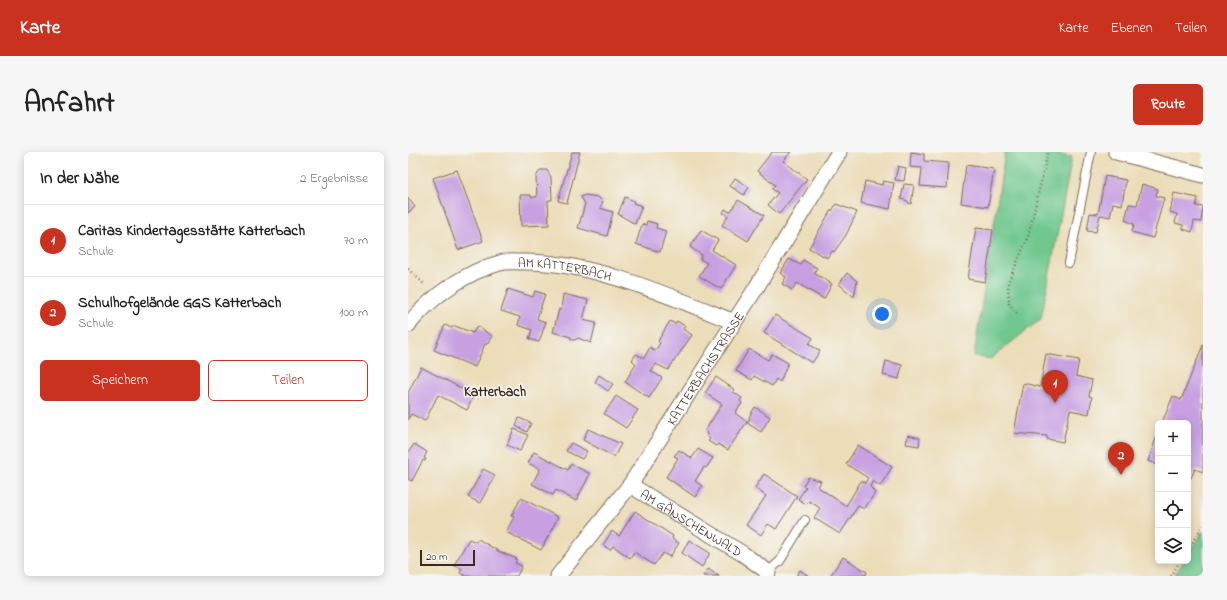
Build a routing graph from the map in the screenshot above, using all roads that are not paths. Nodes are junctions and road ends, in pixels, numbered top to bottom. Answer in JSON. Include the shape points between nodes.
{"nodes":[{"id":1,"x":839,"y":152,"type":"edge"},
{"id":2,"x":1091,"y":152,"type":"edge"},
{"id":3,"x":1116,"y":152,"type":"edge"},
{"id":4,"x":1203,"y":175,"type":"edge"},
{"id":5,"x":1069,"y":263,"type":"dead end"},
{"id":6,"x":734,"y":322,"type":"junction"},
{"id":7,"x":408,"y":325,"type":"edge"},
{"id":8,"x":630,"y":485,"type":"junction"},
{"id":9,"x":805,"y":520,"type":"dead end"},
{"id":10,"x":768,"y":574,"type":"edge"},
{"id":11,"x":558,"y":576,"type":"edge"}],
"edges":[{"from":1,"to":6,"type":"street","name":"KATTERBACHSTRASSE"},
{"from":2,"to":5,"type":"lane"},
{"from":3,"to":4,"type":"street"},
{"from":6,"to":7,"type":"street","name":"AM KATTERBACH","via":[[655,290],[547,262],[501,263],[467,275]]},
{"from":6,"to":8,"type":"street","name":"KATTERBACHSTRASSE"},
{"from":8,"to":10,"type":"street","name":"AM GÄNSCHENWALD","via":[[743,554]]},
{"from":8,"to":11,"type":"street","name":"KATTERBACHSTRASSE"},
{"from":9,"to":10,"type":"lane","via":[[780,561]]}]}
